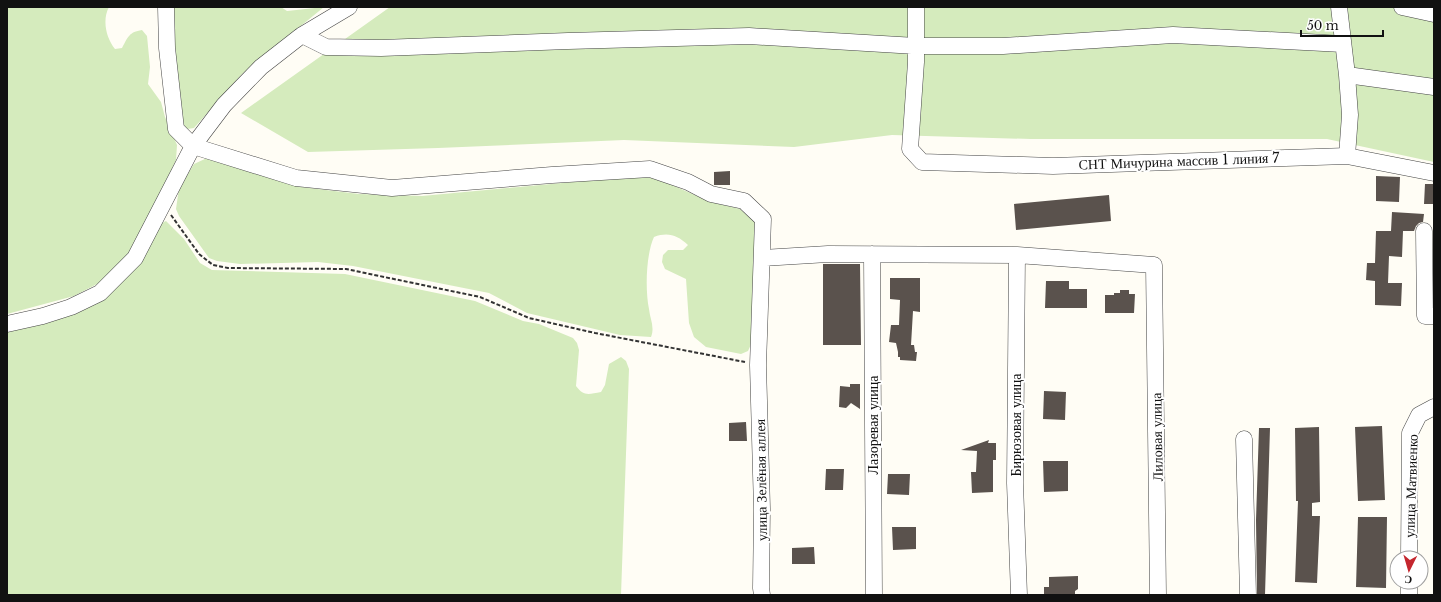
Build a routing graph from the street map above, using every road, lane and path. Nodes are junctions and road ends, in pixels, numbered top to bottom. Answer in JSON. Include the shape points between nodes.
{"nodes":[{"id":1,"x":166,"y":7,"type":"edge"},
{"id":2,"x":349,"y":7,"type":"edge"},
{"id":3,"x":916,"y":7,"type":"edge"},
{"id":4,"x":1339,"y":7,"type":"edge"},
{"id":5,"x":1402,"y":7,"type":"edge"},
{"id":6,"x":1434,"y":14,"type":"edge"},
{"id":7,"x":302,"y":34,"type":"junction"},
{"id":8,"x":1343,"y":44,"type":"junction"},
{"id":9,"x":916,"y":46,"type":"junction"},
{"id":10,"x":1347,"y":75,"type":"junction"},
{"id":11,"x":1434,"y":87,"type":"edge"},
{"id":12,"x":193,"y":146,"type":"junction"},
{"id":13,"x":1347,"y":156,"type":"junction"},
{"id":14,"x":1434,"y":173,"type":"edge"},
{"id":15,"x":163,"y":204,"type":"junction"},
{"id":16,"x":1424,"y":231,"type":"dead end"},
{"id":17,"x":872,"y":254,"type":"junction"},
{"id":18,"x":1017,"y":255,"type":"junction"},
{"id":19,"x":762,"y":258,"type":"junction"},
{"id":20,"x":1430,"y":316,"type":"edge"},
{"id":21,"x":7,"y":324,"type":"edge"},
{"id":22,"x":758,"y":365,"type":"junction"},
{"id":23,"x":1434,"y":407,"type":"edge"},
{"id":24,"x":1244,"y":439,"type":"dead end"},
{"id":25,"x":1409,"y":550,"type":"edge"},
{"id":26,"x":762,"y":595,"type":"edge"},
{"id":27,"x":874,"y":595,"type":"edge"},
{"id":28,"x":1019,"y":595,"type":"edge"},
{"id":29,"x":1158,"y":595,"type":"edge"},
{"id":30,"x":1248,"y":595,"type":"edge"}],
"edges":[{"from":1,"to":12,"type":"street","via":[[167,48],[176,129]]},
{"from":2,"to":7,"type":"street"},
{"from":3,"to":9,"type":"street"},
{"from":4,"to":8,"type":"street"},
{"from":5,"to":6,"type":"street"},
{"from":7,"to":9,"type":"street","via":[[326,47],[381,48],[749,36]]},
{"from":7,"to":12,"type":"street","via":[[261,67],[224,105]]},
{"from":8,"to":9,"type":"street","via":[[1172,35],[1003,46]]},
{"from":8,"to":10,"type":"street"},
{"from":9,"to":13,"type":"street","name":"СНТ Мичурина массив 1 линия 7","via":[[910,149],[922,162],[1053,166]]},
{"from":10,"to":11,"type":"street"},
{"from":10,"to":13,"type":"street","via":[[1350,115]]},
{"from":12,"to":15,"type":"street"},
{"from":12,"to":19,"type":"street","name":"улица Зелёная аллея","via":[[296,178],[392,188],[650,168],[688,182],[711,194],[744,201],[764,219]]},
{"from":13,"to":14,"type":"street","name":"СНТ Мичурина массив 1 линия 7"},
{"from":15,"to":21,"type":"street","via":[[135,258],[100,293],[72,307]]},
{"from":15,"to":22,"type":"path","via":[[199,254],[213,265],[228,268],[346,269],[480,297],[529,318]]},
{"from":16,"to":20,"type":"street"},
{"from":17,"to":18,"type":"street"},
{"from":17,"to":19,"type":"street"},
{"from":17,"to":27,"type":"street","name":"Лазоревая улица"},
{"from":18,"to":28,"type":"street","name":"Бирюзовая улица","via":[[1015,483]]},
{"from":18,"to":29,"type":"street","name":"Лиловая улица","via":[[1154,265]]},
{"from":19,"to":22,"type":"street","name":"улица Зелёная аллея"},
{"from":22,"to":26,"type":"street","name":"улица Зелёная аллея"},
{"from":23,"to":25,"type":"street","name":"улица Матвиенко","via":[[1419,415],[1410,433]]},
{"from":24,"to":30,"type":"street"}]}
